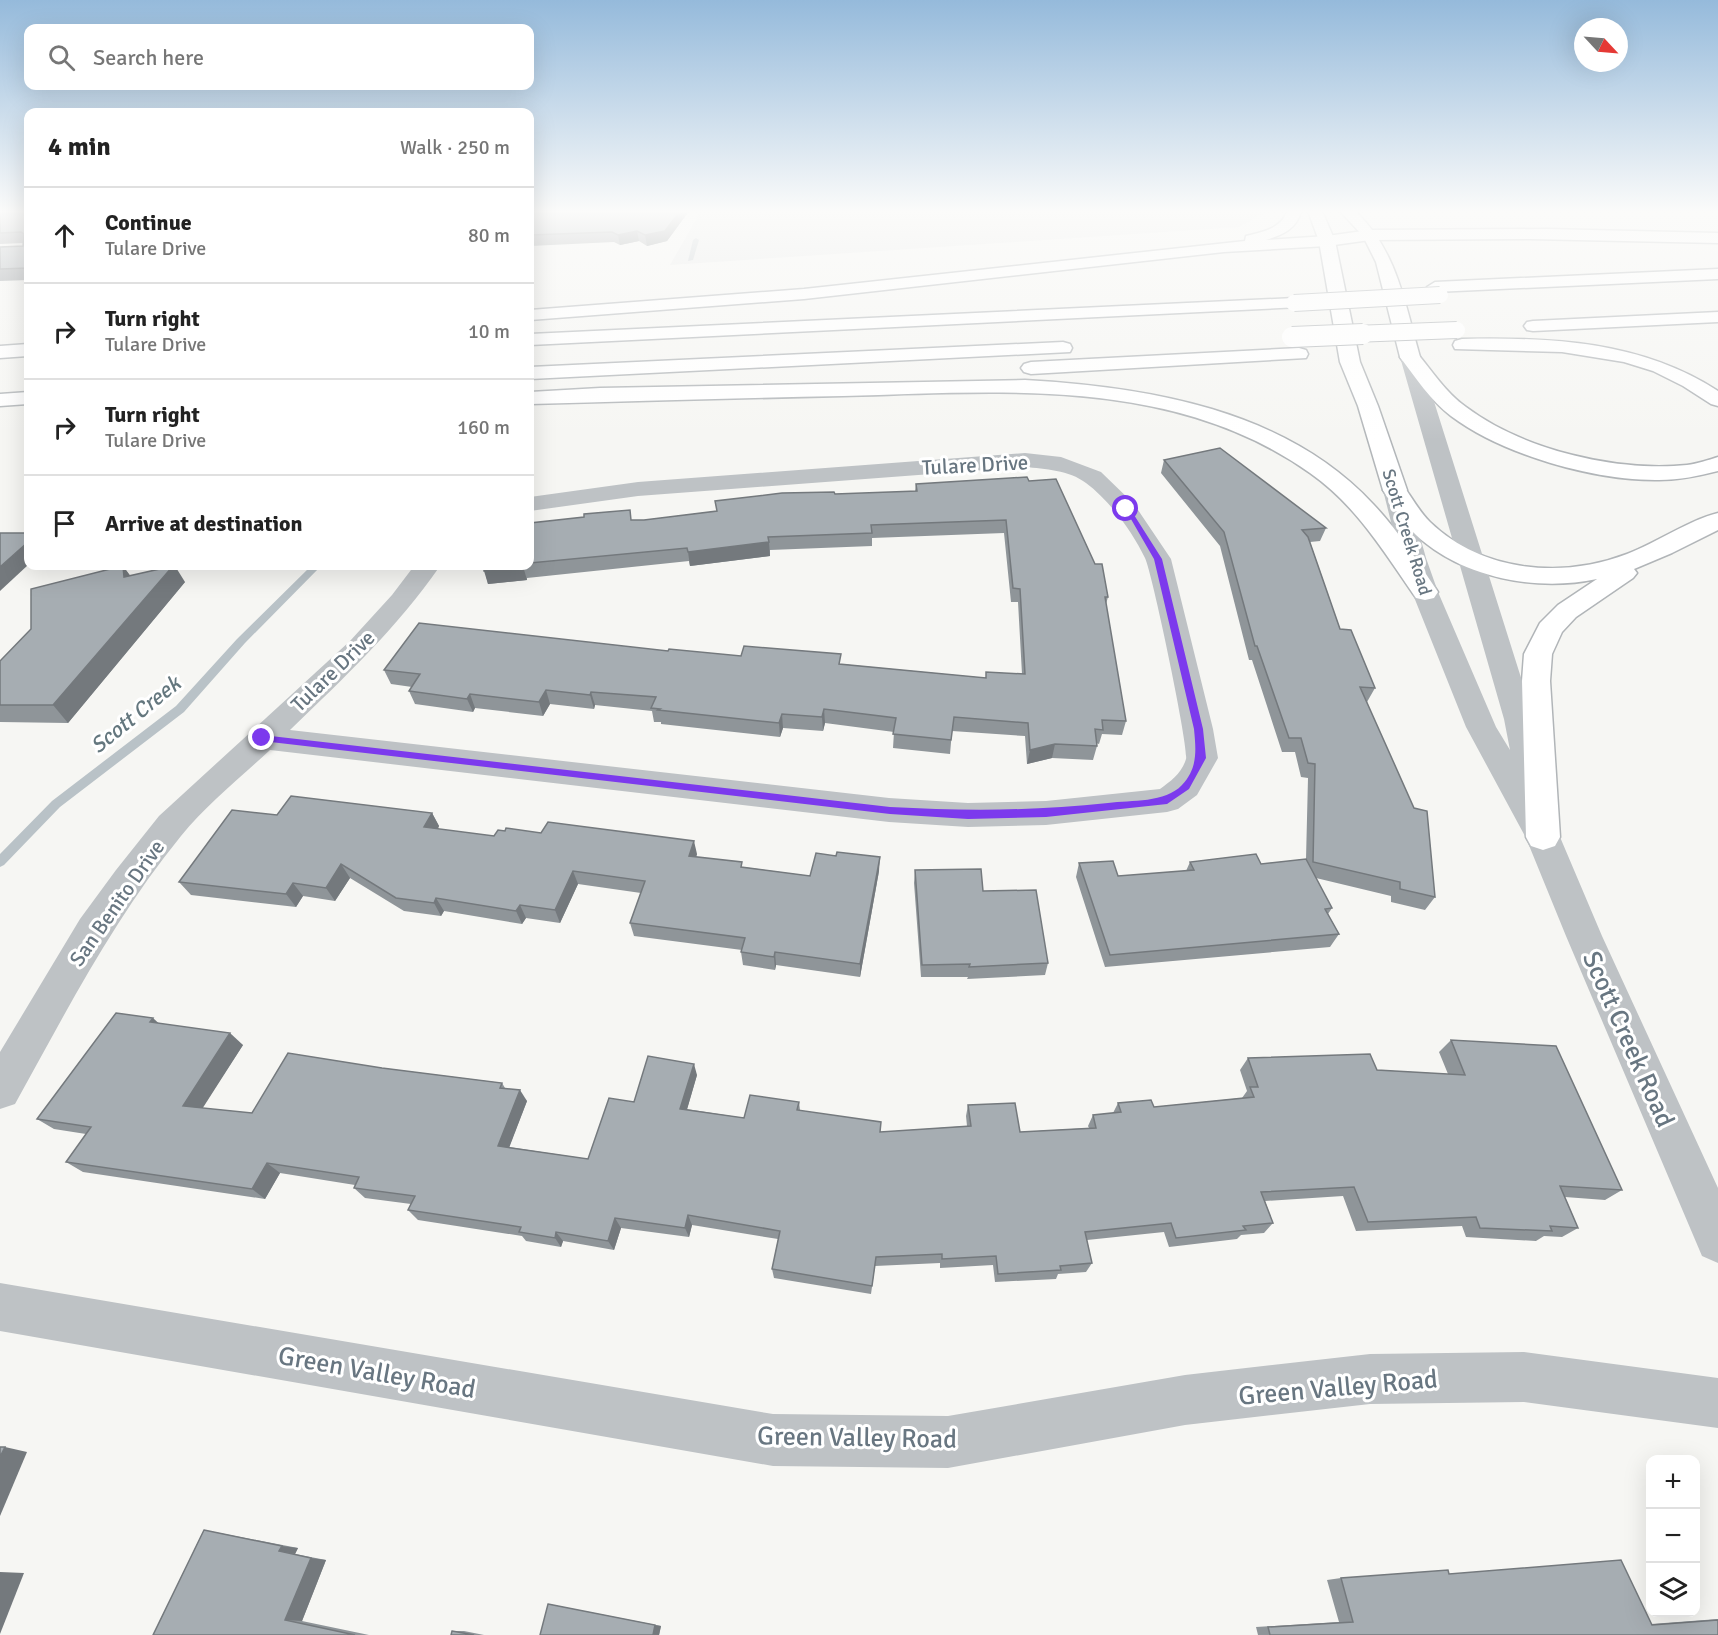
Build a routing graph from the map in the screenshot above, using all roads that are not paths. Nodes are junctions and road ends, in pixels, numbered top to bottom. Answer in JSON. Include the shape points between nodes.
{"nodes":[{"id":1,"x":867,"y":287,"type":"edge"},
{"id":2,"x":1336,"y":287,"type":"edge"},
{"id":3,"x":1391,"y":287,"type":"edge"},
{"id":4,"x":1499,"y":287,"type":"edge"},
{"id":5,"x":1553,"y":287,"type":"edge"},
{"id":6,"x":1438,"y":291,"type":"junction"},
{"id":7,"x":1171,"y":304,"type":"junction"},
{"id":8,"x":534,"y":315,"type":"edge"},
{"id":9,"x":1718,"y":317,"type":"edge"},
{"id":10,"x":534,"y":329,"type":"edge"},
{"id":11,"x":1460,"y":338,"type":"junction"},
{"id":12,"x":534,"y":340,"type":"edge"},
{"id":13,"x":1296,"y":346,"type":"junction"},
{"id":14,"x":24,"y":351,"type":"edge"},
{"id":15,"x":0,"y":353,"type":"edge"},
{"id":16,"x":1410,"y":357,"type":"junction"},
{"id":17,"x":24,"y":362,"type":"edge"},
{"id":18,"x":0,"y":363,"type":"edge"},
{"id":19,"x":534,"y":373,"type":"edge"},
{"id":20,"x":579,"y":396,"type":"junction"},
{"id":21,"x":24,"y":398,"type":"edge"},
{"id":22,"x":534,"y":398,"type":"edge"},
{"id":23,"x":0,"y":400,"type":"edge"},
{"id":24,"x":1718,"y":400,"type":"edge"},
{"id":25,"x":24,"y":417,"type":"edge"},
{"id":26,"x":0,"y":418,"type":"edge"},
{"id":27,"x":1718,"y":464,"type":"edge"},
{"id":28,"x":1395,"y":490,"type":"junction"},
{"id":29,"x":534,"y":503,"type":"edge"},
{"id":30,"x":1718,"y":520,"type":"edge"},
{"id":31,"x":1661,"y":549,"type":"junction"},
{"id":32,"x":1471,"y":559,"type":"junction"},
{"id":33,"x":424,"y":570,"type":"edge"},
{"id":34,"x":1425,"y":592,"type":"junction"},
{"id":35,"x":262,"y":738,"type":"junction"},
{"id":36,"x":1543,"y":837,"type":"junction"},
{"id":37,"x":0,"y":1090,"type":"edge"},
{"id":38,"x":1718,"y":1240,"type":"edge"},
{"id":39,"x":0,"y":1307,"type":"edge"},
{"id":40,"x":1718,"y":1403,"type":"edge"}],
"edges":[{"from":1,"to":8,"type":"main road"},
{"from":2,"to":28,"type":"main road","name":"Scott Creek Road","via":[[1350,362]]},
{"from":3,"to":16,"type":"main road","name":"Scott Creek Road"},
{"from":4,"to":6,"type":"main road"},
{"from":5,"to":6,"type":"main road"},
{"from":6,"to":7,"type":"main road","bridge":true},
{"from":7,"to":10,"type":"main road"},
{"from":7,"to":12,"type":"main road","via":[[928,321]]},
{"from":9,"to":11,"type":"main road"},
{"from":11,"to":13,"type":"main road"},
{"from":11,"to":24,"type":"main road","via":[[1542,343],[1608,353],[1665,371]]},
{"from":13,"to":19,"type":"main road","via":[[1092,347]]},
{"from":13,"to":20,"type":"main road"},
{"from":14,"to":15,"type":"main road"},
{"from":16,"to":27,"type":"main road","via":[[1458,411],[1502,438],[1530,449],[1584,464],[1649,472],[1683,472]]},
{"from":16,"to":32,"type":"street","name":"Scott Creek Road"},
{"from":17,"to":18,"type":"main road"},
{"from":20,"to":22,"type":"main road"},
{"from":20,"to":34,"type":"main road","via":[[1025,386],[1097,390],[1173,405],[1231,423],[1284,446],[1332,478],[1373,519]]},
{"from":21,"to":23,"type":"main road"},
{"from":25,"to":26,"type":"main road"},
{"from":28,"to":32,"type":"main road","via":[[1427,533]]},
{"from":28,"to":34,"type":"street","name":"Scott Creek Road"},
{"from":29,"to":35,"type":"street","name":"Tulare Drive","via":[[638,489],[955,465],[1025,460],[1061,464],[1093,477],[1126,509],[1158,559],[1202,758],[1186,787],[1167,800],[1046,813],[968,815],[890,810]]},
{"from":30,"to":31,"type":"main road"},
{"from":31,"to":32,"type":"main road","via":[[1605,570],[1579,575],[1526,574]]},
{"from":31,"to":36,"type":"main road","via":[[1567,611],[1543,641],[1536,681]]},
{"from":32,"to":36,"type":"street","name":"Scott Creek Road","via":[[1519,719]]},
{"from":33,"to":35,"type":"street","name":"Tulare Drive","via":[[360,647]]},
{"from":34,"to":36,"type":"street","name":"Scott Creek Road","via":[[1481,727]]},
{"from":35,"to":37,"type":"street","name":"San Benito Drive","via":[[171,825],[128,880],[93,930]]},
{"from":36,"to":38,"type":"street","name":"Scott Creek Road"},
{"from":39,"to":40,"type":"street","name":"Green Valley Road","via":[[773,1440],[948,1442],[1185,1400],[1370,1379],[1524,1377]]}]}
